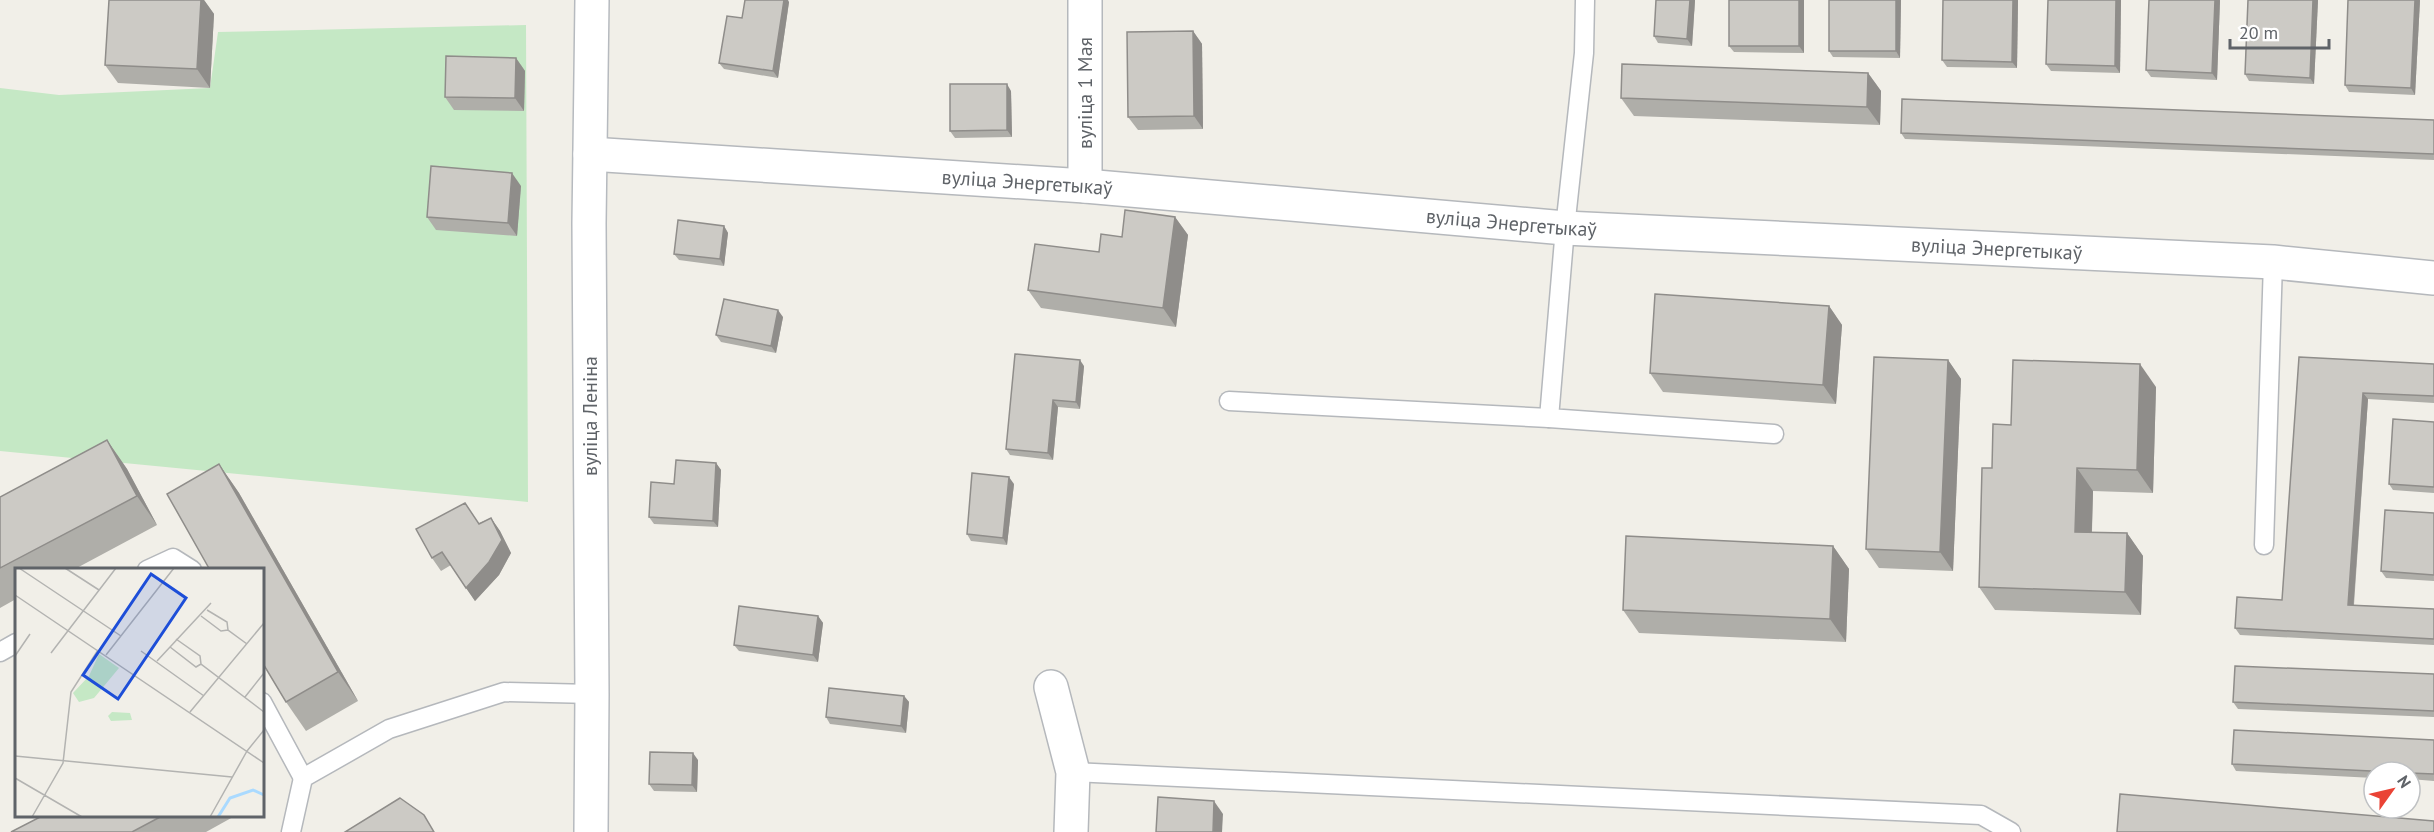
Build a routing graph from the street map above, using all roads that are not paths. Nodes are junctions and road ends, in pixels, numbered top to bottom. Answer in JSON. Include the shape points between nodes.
{"nodes":[{"id":1,"x":592,"y":0,"type":"edge"},
{"id":2,"x":1085,"y":0,"type":"edge"},
{"id":3,"x":1585,"y":0,"type":"edge"},
{"id":4,"x":590,"y":153,"type":"junction"},
{"id":5,"x":1085,"y":186,"type":"junction"},
{"id":6,"x":1565,"y":228,"type":"junction"},
{"id":7,"x":2273,"y":262,"type":"junction"},
{"id":8,"x":2434,"y":278,"type":"edge"},
{"id":9,"x":1229,"y":401,"type":"dead end"},
{"id":10,"x":1550,"y":418,"type":"junction"},
{"id":11,"x":1774,"y":434,"type":"dead end"},
{"id":12,"x":2264,"y":545,"type":"dead end"},
{"id":13,"x":151,"y":568,"type":"edge"},
{"id":14,"x":189,"y":568,"type":"edge"},
{"id":15,"x":15,"y":644,"type":"edge"},
{"id":16,"x":0,"y":652,"type":"edge"},
{"id":17,"x":1051,"y":687,"type":"dead end"},
{"id":18,"x":592,"y":694,"type":"junction"},
{"id":19,"x":264,"y":706,"type":"edge"},
{"id":20,"x":1073,"y":771,"type":"junction"},
{"id":21,"x":303,"y":778,"type":"junction"},
{"id":22,"x":291,"y":832,"type":"edge"},
{"id":23,"x":591,"y":832,"type":"edge"},
{"id":24,"x":1071,"y":832,"type":"edge"},
{"id":25,"x":2011,"y":832,"type":"edge"}],
"edges":[{"from":1,"to":4,"type":"street","name":"вуліца Леніна"},
{"from":2,"to":5,"type":"street","name":"вуліца 1 Мая"},
{"from":3,"to":6,"type":"lane","via":[[1584,53]]},
{"from":4,"to":5,"type":"street","name":"вуліца Энергетыкаў"},
{"from":4,"to":18,"type":"street","name":"вуліца Леніна"},
{"from":5,"to":6,"type":"street","name":"вуліца Энергетыкаў"},
{"from":6,"to":7,"type":"street","name":"вуліца Энергетыкаў"},
{"from":6,"to":10,"type":"lane"},
{"from":7,"to":8,"type":"street","name":"вуліца Энергетыкаў"},
{"from":7,"to":12,"type":"lane"},
{"from":9,"to":10,"type":"lane"},
{"from":10,"to":11,"type":"lane"},
{"from":13,"to":14,"type":"lane","via":[[173,558]]},
{"from":15,"to":16,"type":"lane"},
{"from":17,"to":20,"type":"street"},
{"from":18,"to":21,"type":"lane","via":[[504,692],[389,729]]},
{"from":18,"to":23,"type":"street","name":"вуліца Леніна"},
{"from":19,"to":21,"type":"lane"},
{"from":20,"to":24,"type":"street"},
{"from":20,"to":25,"type":"lane","via":[[1981,815]]},
{"from":21,"to":22,"type":"lane"}]}
